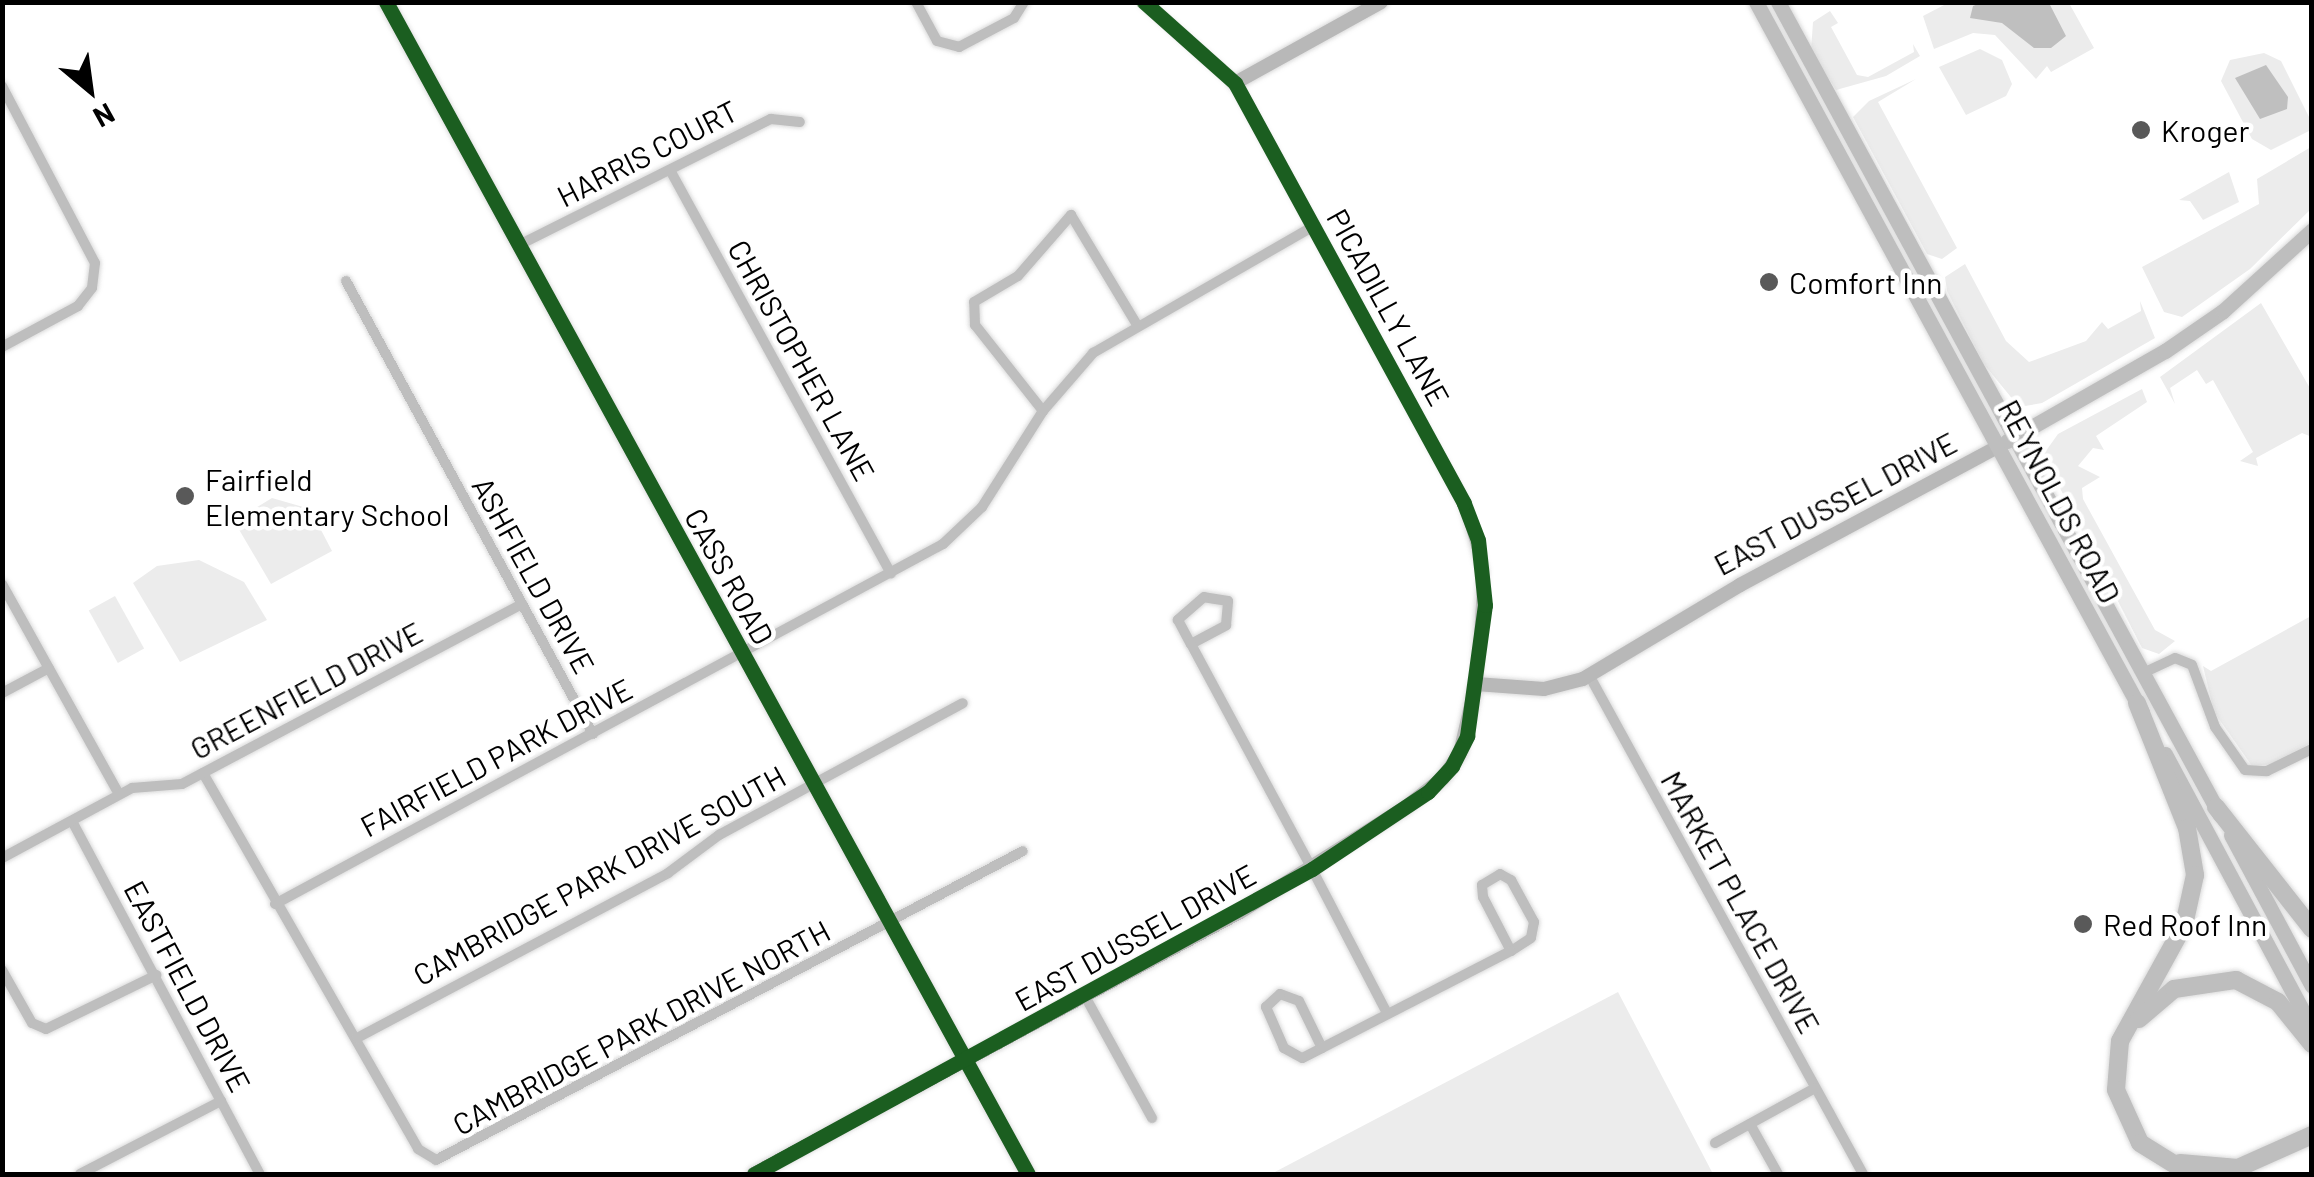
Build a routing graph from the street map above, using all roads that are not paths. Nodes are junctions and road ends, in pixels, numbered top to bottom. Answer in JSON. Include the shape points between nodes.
{"nodes":[{"id":1,"x":386,"y":2,"type":"edge"},
{"id":2,"x":916,"y":2,"type":"edge"},
{"id":3,"x":1024,"y":2,"type":"edge"},
{"id":4,"x":1144,"y":2,"type":"edge"},
{"id":5,"x":1381,"y":2,"type":"edge"},
{"id":6,"x":1756,"y":2,"type":"edge"},
{"id":7,"x":1778,"y":2,"type":"edge"},
{"id":8,"x":1234,"y":83,"type":"junction"},
{"id":9,"x":2,"y":86,"type":"edge"},
{"id":10,"x":800,"y":122,"type":"dead end"},
{"id":11,"x":670,"y":170,"type":"junction"},
{"id":12,"x":1314,"y":226,"type":"junction"},
{"id":13,"x":2312,"y":230,"type":"edge"},
{"id":14,"x":519,"y":245,"type":"junction"},
{"id":15,"x":346,"y":281,"type":"dead end"},
{"id":16,"x":1136,"y":324,"type":"junction"},
{"id":17,"x":2,"y":347,"type":"edge"},
{"id":18,"x":1043,"y":410,"type":"junction"},
{"id":19,"x":2014,"y":437,"type":"junction"},
{"id":20,"x":1999,"y":446,"type":"junction"},
{"id":21,"x":890,"y":574,"type":"junction"},
{"id":22,"x":2,"y":584,"type":"edge"},
{"id":23,"x":522,"y":604,"type":"junction"},
{"id":24,"x":1190,"y":644,"type":"junction"},
{"id":25,"x":742,"y":656,"type":"junction"},
{"id":26,"x":49,"y":668,"type":"junction"},
{"id":27,"x":2142,"y":672,"type":"junction"},
{"id":28,"x":1590,"y":675,"type":"junction"},
{"id":29,"x":1476,"y":684,"type":"junction"},
{"id":30,"x":2,"y":693,"type":"edge"},
{"id":31,"x":962,"y":703,"type":"dead end"},
{"id":32,"x":2138,"y":703,"type":"junction"},
{"id":33,"x":593,"y":734,"type":"junction"},
{"id":34,"x":2312,"y":749,"type":"edge"},
{"id":35,"x":203,"y":773,"type":"junction"},
{"id":36,"x":813,"y":785,"type":"junction"},
{"id":37,"x":119,"y":794,"type":"junction"},
{"id":38,"x":2216,"y":807,"type":"junction"},
{"id":39,"x":72,"y":822,"type":"junction"},
{"id":40,"x":1024,"y":850,"type":"dead end"},
{"id":41,"x":2,"y":858,"type":"edge"},
{"id":42,"x":1312,"y":868,"type":"junction"},
{"id":43,"x":275,"y":904,"type":"junction"},
{"id":44,"x":888,"y":924,"type":"junction"},
{"id":45,"x":2312,"y":929,"type":"edge"},
{"id":46,"x":1510,"y":951,"type":"junction"},
{"id":47,"x":2,"y":970,"type":"edge"},
{"id":48,"x":156,"y":975,"type":"junction"},
{"id":49,"x":2312,"y":986,"type":"edge"},
{"id":50,"x":1086,"y":998,"type":"junction"},
{"id":51,"x":1388,"y":1014,"type":"junction"},
{"id":52,"x":2312,"y":1028,"type":"edge"},
{"id":53,"x":357,"y":1038,"type":"junction"},
{"id":54,"x":2312,"y":1044,"type":"edge"},
{"id":55,"x":1322,"y":1048,"type":"junction"},
{"id":56,"x":968,"y":1062,"type":"junction"},
{"id":57,"x":1815,"y":1088,"type":"junction"},
{"id":58,"x":220,"y":1101,"type":"junction"},
{"id":59,"x":1152,"y":1118,"type":"dead end"},
{"id":60,"x":1750,"y":1124,"type":"junction"},
{"id":61,"x":2312,"y":1134,"type":"edge"},
{"id":62,"x":1715,"y":1142,"type":"dead end"},
{"id":63,"x":2312,"y":1142,"type":"edge"},
{"id":64,"x":80,"y":1174,"type":"edge"},
{"id":65,"x":260,"y":1174,"type":"edge"},
{"id":66,"x":754,"y":1174,"type":"edge"},
{"id":67,"x":1028,"y":1174,"type":"edge"},
{"id":68,"x":1778,"y":1174,"type":"edge"},
{"id":69,"x":1863,"y":1174,"type":"edge"},
{"id":70,"x":2190,"y":1174,"type":"edge"},
{"id":71,"x":2244,"y":1174,"type":"edge"}],
"edges":[{"from":1,"to":14,"type":"street","name":"CASS ROAD"},
{"from":2,"to":3,"type":"street","via":[[937,41],[959,46],[1014,18]]},
{"from":4,"to":8,"type":"street","name":"PICADILLY LANE"},
{"from":5,"to":8,"type":"street"},
{"from":6,"to":20,"type":"main road","name":"REYNOLDS ROAD"},
{"from":7,"to":19,"type":"main road","name":"REYNOLDS ROAD"},
{"from":8,"to":12,"type":"street","name":"PICADILLY LANE"},
{"from":9,"to":17,"type":"street","via":[[92,251],[93,285],[78,306]]},
{"from":10,"to":11,"type":"street","name":"HARRIS COURT","via":[[771,119]]},
{"from":11,"to":14,"type":"street","name":"HARRIS COURT"},
{"from":11,"to":21,"type":"street","name":"CHRISTOPHER LANE"},
{"from":12,"to":16,"type":"street","name":"FAIRFIELD PARK DRIVE"},
{"from":12,"to":29,"type":"street","name":"PICADILLY LANE","via":[[1473,524],[1484,600]]},
{"from":13,"to":19,"type":"main road","via":[[2223,311]]},
{"from":14,"to":25,"type":"street","name":"CASS ROAD"},
{"from":15,"to":23,"type":"street","name":"ASHFIELD DRIVE"},
{"from":16,"to":18,"type":"street","name":"FAIRFIELD PARK DRIVE","via":[[1080,364]]},
{"from":16,"to":18,"type":"street","via":[[1071,214],[1018,276],[974,302],[972,316]]},
{"from":18,"to":21,"type":"street","name":"FAIRFIELD PARK DRIVE","via":[[982,507],[943,544]]},
{"from":19,"to":20,"type":"main road"},
{"from":19,"to":27,"type":"main road","name":"REYNOLDS ROAD"},
{"from":20,"to":28,"type":"street","name":"EAST DUSSEL DRIVE","via":[[1740,584]]},
{"from":20,"to":32,"type":"main road","name":"REYNOLDS ROAD"},
{"from":21,"to":25,"type":"street","name":"FAIRFIELD PARK DRIVE"},
{"from":22,"to":26,"type":"street"},
{"from":23,"to":33,"type":"street","name":"ASHFIELD DRIVE"},
{"from":23,"to":35,"type":"street","name":"GREENFIELD DRIVE"},
{"from":24,"to":24,"type":"street","via":[[1226,625],[1228,602],[1216,595],[1185,610],[1178,620]]},
{"from":24,"to":42,"type":"street"},
{"from":25,"to":33,"type":"street","name":"FAIRFIELD PARK DRIVE"},
{"from":25,"to":36,"type":"street","name":"CASS ROAD"},
{"from":26,"to":30,"type":"street"},
{"from":26,"to":37,"type":"street"},
{"from":27,"to":34,"type":"street","via":[[2175,658],[2192,664],[2215,727],[2245,770],[2267,771]]},
{"from":27,"to":38,"type":"main road","name":"REYNOLDS ROAD"},
{"from":28,"to":29,"type":"street","name":"EAST DUSSEL DRIVE","via":[[1544,689]]},
{"from":28,"to":57,"type":"street","name":"MARKET PLACE DRIVE"},
{"from":29,"to":42,"type":"street","name":"EAST DUSSEL DRIVE","via":[[1468,736],[1443,778]]},
{"from":31,"to":36,"type":"street","name":"CAMBRIDGE PARK DRIVE SOUTH"},
{"from":32,"to":52,"type":"main road","name":"REYNOLDS ROAD"},
{"from":32,"to":70,"type":"highway","via":[[2187,828],[2196,875],[2184,925],[2120,1041],[2116,1090],[2140,1144]]},
{"from":33,"to":43,"type":"street","name":"FAIRFIELD PARK DRIVE"},
{"from":35,"to":37,"type":"street","name":"GREENFIELD DRIVE","via":[[182,784]]},
{"from":35,"to":43,"type":"street"},
{"from":36,"to":44,"type":"street","name":"CASS ROAD"},
{"from":36,"to":53,"type":"street","name":"CAMBRIDGE PARK DRIVE SOUTH","via":[[719,835],[668,873]]},
{"from":37,"to":39,"type":"street","name":"GREENFIELD DRIVE"},
{"from":38,"to":45,"type":"highway"},
{"from":38,"to":49,"type":"main road","name":"REYNOLDS ROAD"},
{"from":39,"to":41,"type":"street","name":"GREENFIELD DRIVE"},
{"from":39,"to":48,"type":"street","name":"EASTFIELD DRIVE"},
{"from":40,"to":44,"type":"street","name":"CAMBRIDGE PARK DRIVE NORTH"},
{"from":42,"to":50,"type":"street","name":"EAST DUSSEL DRIVE"},
{"from":42,"to":51,"type":"street"},
{"from":43,"to":53,"type":"street"},
{"from":44,"to":53,"type":"street","name":"CAMBRIDGE PARK DRIVE NORTH","via":[[436,1160],[418,1149]]},
{"from":44,"to":56,"type":"street","name":"CASS ROAD"},
{"from":46,"to":46,"type":"street","via":[[1531,938],[1534,922],[1512,880],[1500,874],[1482,885],[1482,897]]},
{"from":46,"to":51,"type":"street"},
{"from":47,"to":48,"type":"street","via":[[32,1022],[46,1029]]},
{"from":48,"to":58,"type":"street","name":"EASTFIELD DRIVE"},
{"from":50,"to":56,"type":"street","name":"EAST DUSSEL DRIVE"},
{"from":50,"to":59,"type":"street"},
{"from":51,"to":55,"type":"street"},
{"from":54,"to":61,"type":"highway","via":[[2259,989],[2209,980],[2174,990],[2151,1006],[2130,1036],[2123,1074],[2139,1130],[2180,1163],[2238,1168]]},
{"from":55,"to":55,"type":"street","via":[[1292,1057],[1268,1016],[1270,998],[1292,994]]},
{"from":56,"to":66,"type":"street","name":"EAST DUSSEL DRIVE"},
{"from":56,"to":67,"type":"street","name":"CASS ROAD"},
{"from":57,"to":60,"type":"street"},
{"from":57,"to":69,"type":"street","name":"MARKET PLACE DRIVE"},
{"from":58,"to":64,"type":"street"},
{"from":58,"to":65,"type":"street","name":"EASTFIELD DRIVE"},
{"from":60,"to":62,"type":"street"},
{"from":60,"to":68,"type":"street"},
{"from":63,"to":71,"type":"highway"}]}
